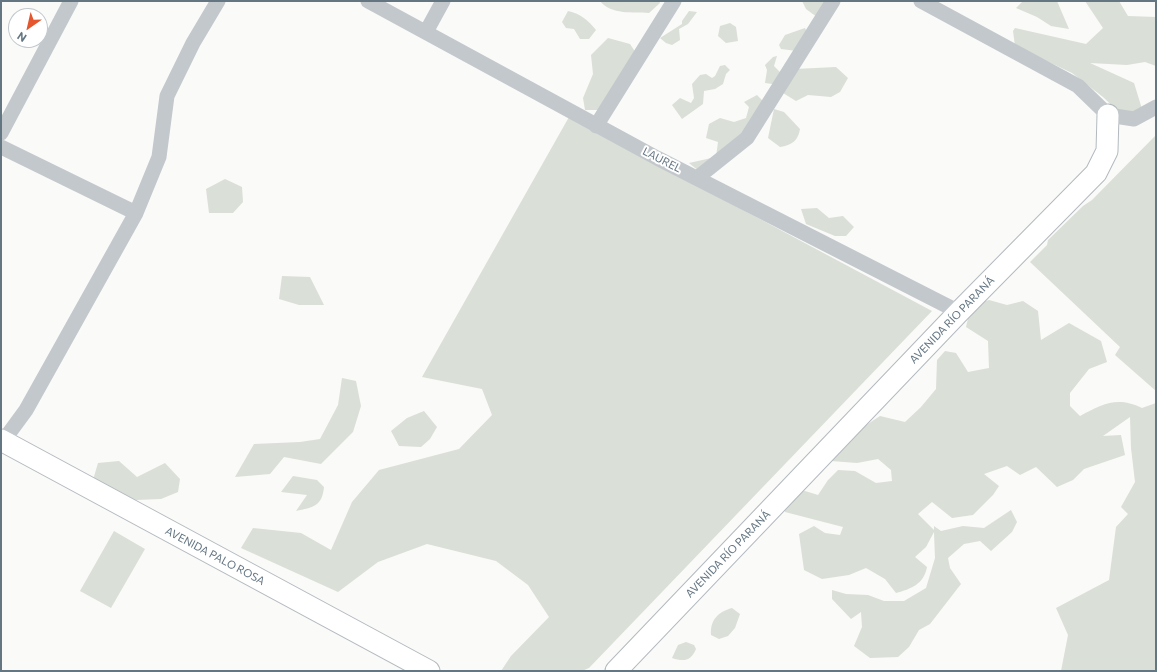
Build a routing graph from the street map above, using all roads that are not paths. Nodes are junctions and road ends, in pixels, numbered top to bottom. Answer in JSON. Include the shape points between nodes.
{"nodes":[{"id":1,"x":71,"y":1,"type":"edge"},
{"id":2,"x":218,"y":1,"type":"edge"},
{"id":3,"x":368,"y":1,"type":"edge"},
{"id":4,"x":443,"y":1,"type":"edge"},
{"id":5,"x":674,"y":1,"type":"edge"},
{"id":6,"x":833,"y":1,"type":"edge"},
{"id":7,"x":921,"y":1,"type":"edge"},
{"id":8,"x":426,"y":32,"type":"junction"},
{"id":9,"x":1156,"y":107,"type":"edge"},
{"id":10,"x":1108,"y":115,"type":"junction"},
{"id":11,"x":596,"y":126,"type":"junction"},
{"id":12,"x":1,"y":133,"type":"edge"},
{"id":13,"x":1,"y":147,"type":"edge"},
{"id":14,"x":698,"y":178,"type":"junction"},
{"id":15,"x":136,"y":213,"type":"junction"},
{"id":16,"x":959,"y":312,"type":"junction"},
{"id":17,"x":2,"y":442,"type":"edge"},
{"id":18,"x":429,"y":671,"type":"edge"},
{"id":19,"x":616,"y":671,"type":"edge"}],
"edges":[{"from":1,"to":12,"type":"street"},
{"from":2,"to":15,"type":"street","via":[[193,43],[167,96],[159,157]]},
{"from":3,"to":8,"type":"street","name":"LAUREL"},
{"from":4,"to":8,"type":"street"},
{"from":5,"to":11,"type":"street"},
{"from":6,"to":14,"type":"street","via":[[747,138]]},
{"from":7,"to":10,"type":"street","via":[[1078,86]]},
{"from":8,"to":11,"type":"street","name":"LAUREL"},
{"from":9,"to":10,"type":"street","via":[[1134,119]]},
{"from":10,"to":16,"type":"main road","name":"AVENIDA RÍO PARANÁ","via":[[1107,151],[1096,173]]},
{"from":11,"to":14,"type":"street","name":"LAUREL"},
{"from":13,"to":15,"type":"street"},
{"from":14,"to":16,"type":"street","name":"LAUREL"},
{"from":15,"to":17,"type":"street","via":[[26,410]]},
{"from":16,"to":19,"type":"main road","name":"AVENIDA RÍO PARANÁ"},
{"from":17,"to":18,"type":"main road","name":"AVENIDA PALO ROSA"}]}
